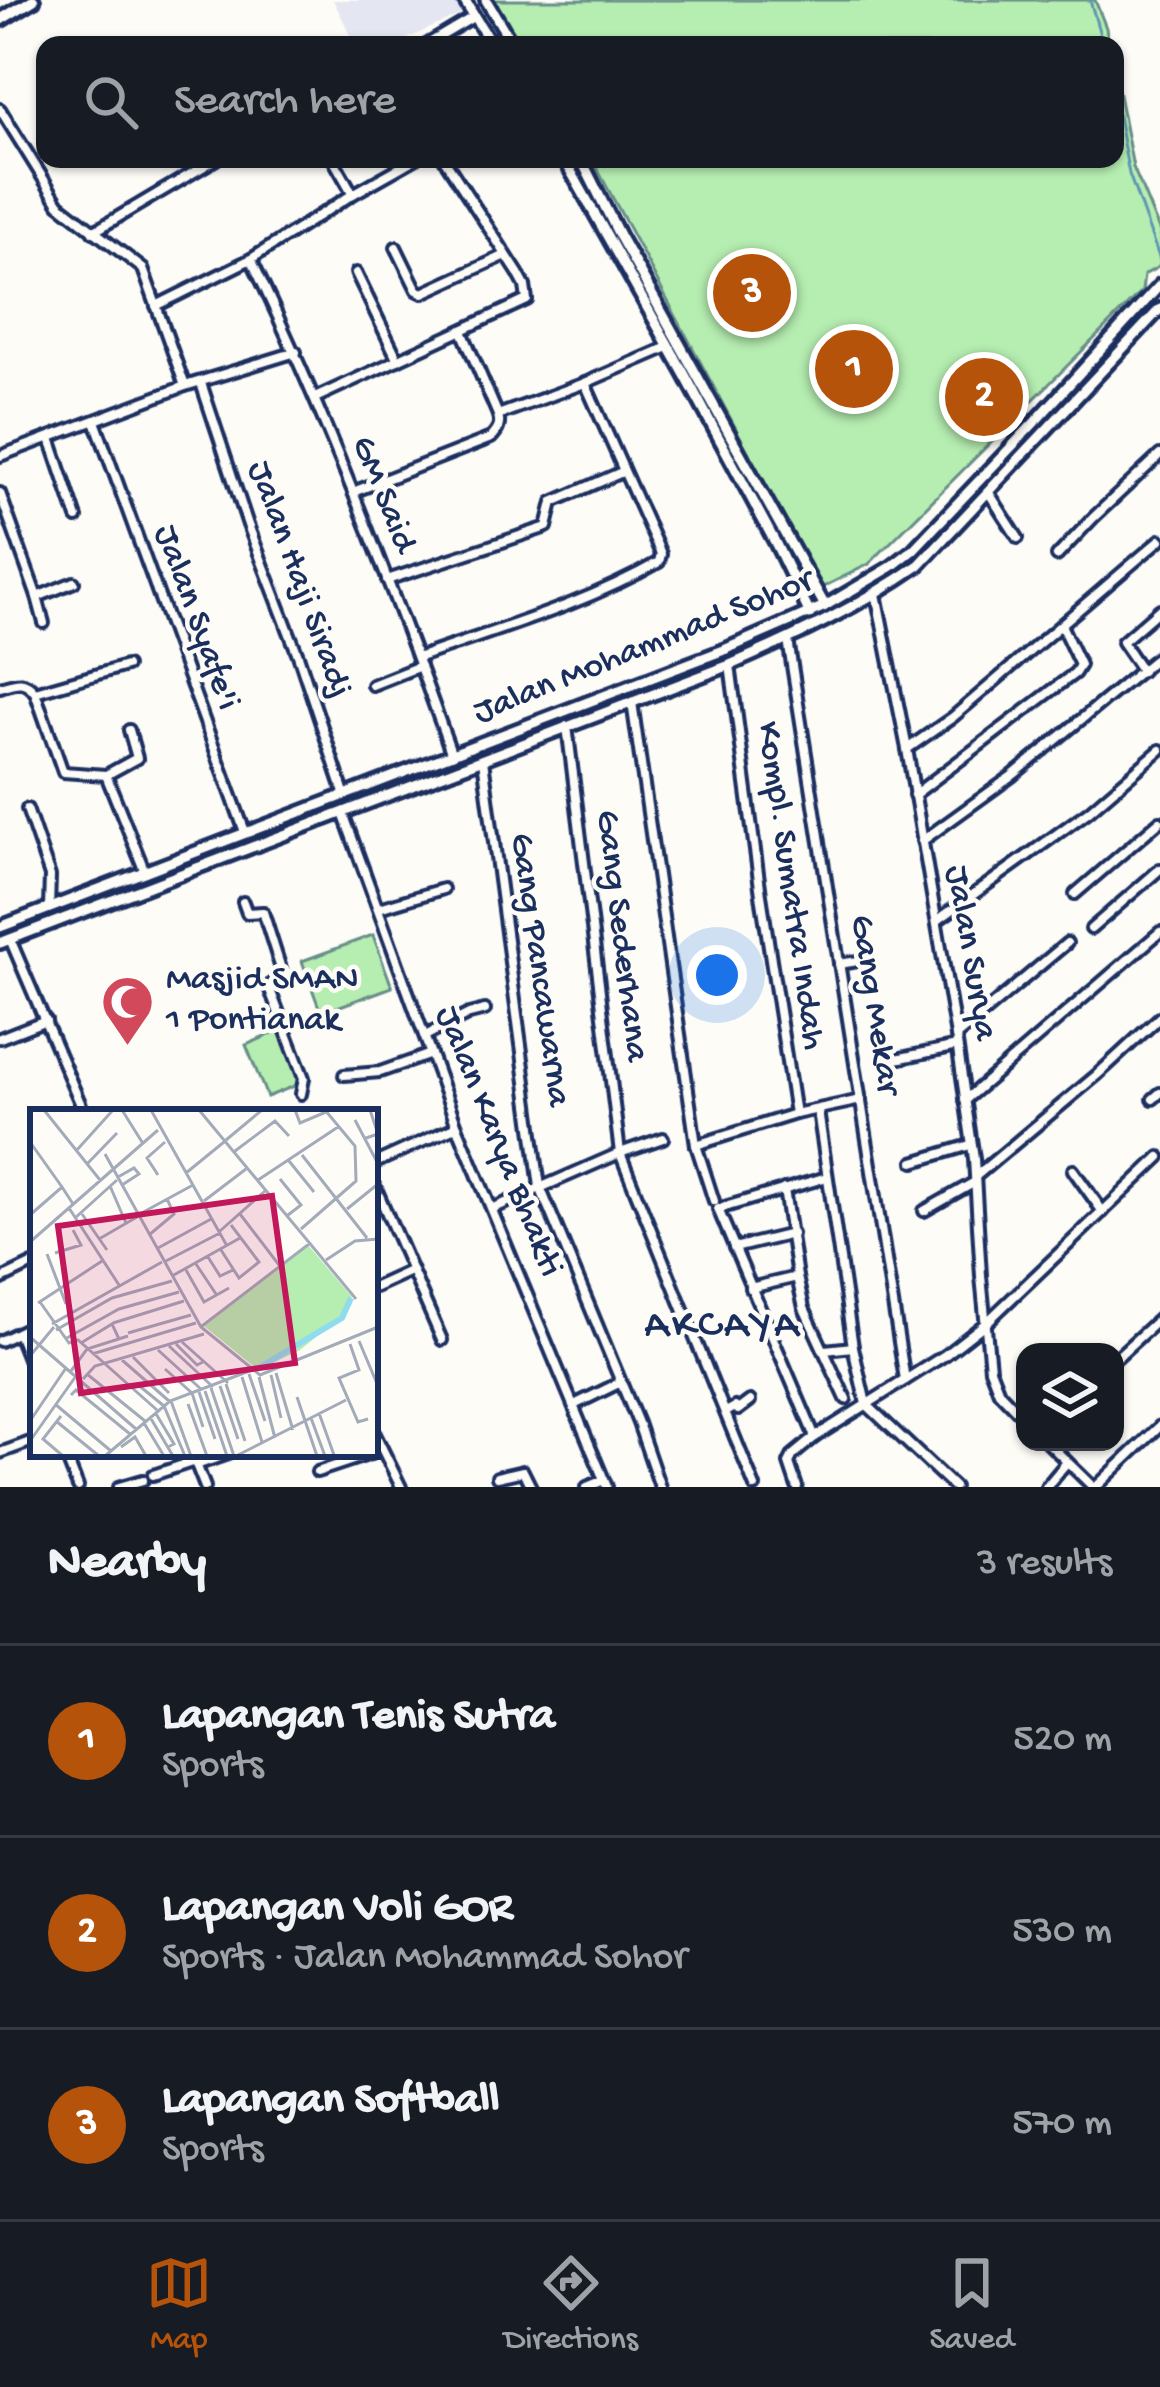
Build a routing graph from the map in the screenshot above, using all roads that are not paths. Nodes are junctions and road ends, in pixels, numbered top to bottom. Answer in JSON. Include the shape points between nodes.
{"nodes":[{"id":1,"x":33,"y":0,"type":"edge"},
{"id":2,"x":464,"y":0,"type":"edge"},
{"id":3,"x":486,"y":0,"type":"edge"},
{"id":4,"x":473,"y":17,"type":"junction"},
{"id":5,"x":0,"y":20,"type":"edge"},
{"id":6,"x":441,"y":36,"type":"edge"},
{"id":7,"x":486,"y":36,"type":"edge"},
{"id":8,"x":508,"y":36,"type":"edge"},
{"id":9,"x":0,"y":109,"type":"edge"},
{"id":10,"x":201,"y":168,"type":"edge"},
{"id":11,"x":338,"y":168,"type":"edge"},
{"id":12,"x":399,"y":168,"type":"edge"},
{"id":13,"x":450,"y":168,"type":"edge"},
{"id":14,"x":570,"y":168,"type":"edge"},
{"id":15,"x":585,"y":168,"type":"edge"},
{"id":16,"x":352,"y":194,"type":"junction"},
{"id":17,"x":94,"y":232,"type":"junction"},
{"id":18,"x":396,"y":247,"type":"dead end"},
{"id":19,"x":506,"y":255,"type":"junction"},
{"id":20,"x":251,"y":259,"type":"junction"},
{"id":21,"x":356,"y":272,"type":"dead end"},
{"id":22,"x":640,"y":282,"type":"junction"},
{"id":23,"x":1160,"y":285,"type":"edge"},
{"id":24,"x":156,"y":306,"type":"junction"},
{"id":25,"x":1160,"y":310,"type":"edge"},
{"id":26,"x":462,"y":331,"type":"junction"},
{"id":27,"x":668,"y":347,"type":"junction"},
{"id":28,"x":296,"y":352,"type":"junction"},
{"id":29,"x":398,"y":360,"type":"junction"},
{"id":30,"x":201,"y":383,"type":"junction"},
{"id":31,"x":585,"y":383,"type":"junction"},
{"id":32,"x":185,"y":386,"type":"junction"},
{"id":33,"x":315,"y":398,"type":"junction"},
{"id":34,"x":498,"y":415,"type":"junction"},
{"id":35,"x":95,"y":421,"type":"junction"},
{"id":36,"x":1034,"y":424,"type":"junction"},
{"id":37,"x":717,"y":425,"type":"junction"},
{"id":38,"x":1043,"y":435,"type":"junction"},
{"id":39,"x":50,"y":438,"type":"junction"},
{"id":40,"x":1160,"y":455,"type":"edge"},
{"id":41,"x":0,"y":456,"type":"edge"},
{"id":42,"x":622,"y":472,"type":"junction"},
{"id":43,"x":353,"y":492,"type":"junction"},
{"id":44,"x":0,"y":493,"type":"edge"},
{"id":45,"x":990,"y":494,"type":"junction"},
{"id":46,"x":77,"y":518,"type":"dead end"},
{"id":47,"x":1018,"y":538,"type":"dead end"},
{"id":48,"x":780,"y":540,"type":"junction"},
{"id":49,"x":1160,"y":540,"type":"edge"},
{"id":50,"x":913,"y":550,"type":"junction"},
{"id":51,"x":1057,"y":556,"type":"dead end"},
{"id":52,"x":919,"y":565,"type":"junction"},
{"id":53,"x":387,"y":580,"type":"junction"},
{"id":54,"x":74,"y":583,"type":"dead end"},
{"id":55,"x":876,"y":594,"type":"junction"},
{"id":56,"x":37,"y":598,"type":"junction"},
{"id":57,"x":825,"y":607,"type":"junction"},
{"id":58,"x":1160,"y":609,"type":"edge"},
{"id":59,"x":810,"y":614,"type":"junction"},
{"id":60,"x":44,"y":623,"type":"dead end"},
{"id":61,"x":1061,"y":625,"type":"junction"},
{"id":62,"x":788,"y":640,"type":"junction"},
{"id":63,"x":1160,"y":655,"type":"edge"},
{"id":64,"x":419,"y":662,"type":"junction"},
{"id":65,"x":730,"y":665,"type":"junction"},
{"id":66,"x":126,"y":666,"type":"dead end"},
{"id":67,"x":679,"y":668,"type":"junction"},
{"id":68,"x":1142,"y":671,"type":"junction"},
{"id":69,"x":685,"y":682,"type":"junction"},
{"id":70,"x":372,"y":685,"type":"dead end"},
{"id":71,"x":0,"y":687,"type":"edge"},
{"id":72,"x":35,"y":692,"type":"junction"},
{"id":73,"x":632,"y":700,"type":"junction"},
{"id":74,"x":566,"y":726,"type":"junction"},
{"id":75,"x":129,"y":730,"type":"dead end"},
{"id":76,"x":907,"y":749,"type":"junction"},
{"id":77,"x":1160,"y":749,"type":"edge"},
{"id":78,"x":452,"y":754,"type":"junction"},
{"id":79,"x":483,"y":760,"type":"junction"},
{"id":80,"x":401,"y":774,"type":"junction"},
{"id":81,"x":106,"y":776,"type":"junction"},
{"id":82,"x":409,"y":788,"type":"junction"},
{"id":83,"x":914,"y":795,"type":"junction"},
{"id":84,"x":345,"y":796,"type":"junction"},
{"id":85,"x":27,"y":809,"type":"dead end"},
{"id":86,"x":344,"y":813,"type":"junction"},
{"id":87,"x":1160,"y":820,"type":"edge"},
{"id":88,"x":245,"y":832,"type":"junction"},
{"id":89,"x":922,"y":841,"type":"junction"},
{"id":90,"x":181,"y":857,"type":"junction"},
{"id":91,"x":1160,"y":869,"type":"edge"},
{"id":92,"x":146,"y":872,"type":"junction"},
{"id":93,"x":187,"y":872,"type":"junction"},
{"id":94,"x":443,"y":889,"type":"dead end"},
{"id":95,"x":1075,"y":894,"type":"dead end"},
{"id":96,"x":243,"y":902,"type":"dead end"},
{"id":97,"x":379,"y":908,"type":"junction"},
{"id":98,"x":49,"y":910,"type":"junction"},
{"id":99,"x":938,"y":920,"type":"junction"},
{"id":100,"x":0,"y":927,"type":"edge"},
{"id":101,"x":1091,"y":929,"type":"dead end"},
{"id":102,"x":1160,"y":932,"type":"edge"},
{"id":103,"x":5,"y":941,"type":"edge"},
{"id":104,"x":1066,"y":943,"type":"dead end"},
{"id":105,"x":858,"y":961,"type":"dead end"},
{"id":106,"x":839,"y":964,"type":"junction"},
{"id":107,"x":485,"y":1010,"type":"dead end"},
{"id":108,"x":1160,"y":1017,"type":"edge"},
{"id":109,"x":46,"y":1020,"type":"junction"},
{"id":110,"x":425,"y":1036,"type":"junction"},
{"id":111,"x":0,"y":1038,"type":"edge"},
{"id":112,"x":957,"y":1041,"type":"junction"},
{"id":113,"x":431,"y":1054,"type":"junction"},
{"id":114,"x":887,"y":1061,"type":"dead end"},
{"id":115,"x":344,"y":1076,"type":"dead end"},
{"id":116,"x":302,"y":1094,"type":"dead end"},
{"id":117,"x":861,"y":1100,"type":"junction"},
{"id":118,"x":965,"y":1100,"type":"junction"},
{"id":119,"x":83,"y":1109,"type":"edge"},
{"id":120,"x":818,"y":1111,"type":"junction"},
{"id":121,"x":795,"y":1114,"type":"junction"},
{"id":122,"x":457,"y":1126,"type":"junction"},
{"id":123,"x":663,"y":1138,"type":"dead end"},
{"id":124,"x":695,"y":1144,"type":"junction"},
{"id":125,"x":970,"y":1145,"type":"junction"},
{"id":126,"x":620,"y":1153,"type":"junction"},
{"id":127,"x":1160,"y":1156,"type":"edge"},
{"id":128,"x":378,"y":1162,"type":"edge"},
{"id":129,"x":914,"y":1162,"type":"dead end"},
{"id":130,"x":1073,"y":1170,"type":"dead end"},
{"id":131,"x":827,"y":1177,"type":"junction"},
{"id":132,"x":975,"y":1180,"type":"junction"},
{"id":133,"x":540,"y":1187,"type":"junction"},
{"id":134,"x":784,"y":1189,"type":"junction"},
{"id":135,"x":378,"y":1193,"type":"edge"},
{"id":136,"x":716,"y":1204,"type":"junction"},
{"id":137,"x":492,"y":1209,"type":"junction"},
{"id":138,"x":924,"y":1211,"type":"dead end"},
{"id":139,"x":1103,"y":1211,"type":"junction"},
{"id":140,"x":792,"y":1234,"type":"junction"},
{"id":141,"x":734,"y":1248,"type":"junction"},
{"id":142,"x":30,"y":1265,"type":"edge"},
{"id":143,"x":410,"y":1271,"type":"junction"},
{"id":144,"x":796,"y":1277,"type":"junction"},
{"id":145,"x":0,"y":1280,"type":"edge"},
{"id":146,"x":378,"y":1286,"type":"edge"},
{"id":147,"x":750,"y":1288,"type":"junction"},
{"id":148,"x":1160,"y":1318,"type":"edge"},
{"id":149,"x":986,"y":1323,"type":"junction"},
{"id":150,"x":30,"y":1327,"type":"edge"},
{"id":151,"x":18,"y":1333,"type":"junction"},
{"id":152,"x":442,"y":1340,"type":"dead end"},
{"id":153,"x":0,"y":1341,"type":"edge"},
{"id":154,"x":853,"y":1347,"type":"junction"},
{"id":155,"x":825,"y":1351,"type":"junction"},
{"id":156,"x":1124,"y":1351,"type":"edge"},
{"id":157,"x":30,"y":1363,"type":"edge"},
{"id":158,"x":905,"y":1379,"type":"junction"},
{"id":159,"x":619,"y":1383,"type":"junction"},
{"id":160,"x":846,"y":1399,"type":"dead end"},
{"id":161,"x":750,"y":1401,"type":"dead end"},
{"id":162,"x":866,"y":1404,"type":"junction"},
{"id":163,"x":574,"y":1405,"type":"junction"},
{"id":164,"x":1016,"y":1410,"type":"edge"},
{"id":165,"x":726,"y":1412,"type":"junction"},
{"id":166,"x":1160,"y":1426,"type":"edge"},
{"id":167,"x":815,"y":1437,"type":"junction"},
{"id":168,"x":30,"y":1443,"type":"edge"},
{"id":169,"x":1057,"y":1451,"type":"edge"},
{"id":170,"x":0,"y":1453,"type":"edge"},
{"id":171,"x":378,"y":1455,"type":"edge"},
{"id":172,"x":66,"y":1457,"type":"edge"},
{"id":173,"x":361,"y":1457,"type":"edge"},
{"id":174,"x":195,"y":1460,"type":"edge"},
{"id":175,"x":1067,"y":1462,"type":"junction"},
{"id":176,"x":317,"y":1472,"type":"dead end"},
{"id":177,"x":497,"y":1477,"type":"dead end"},
{"id":178,"x":606,"y":1483,"type":"edge"},
{"id":179,"x":78,"y":1487,"type":"edge"},
{"id":180,"x":119,"y":1487,"type":"edge"},
{"id":181,"x":205,"y":1487,"type":"edge"},
{"id":182,"x":401,"y":1487,"type":"edge"},
{"id":183,"x":531,"y":1487,"type":"edge"},
{"id":184,"x":587,"y":1487,"type":"edge"},
{"id":185,"x":660,"y":1487,"type":"edge"},
{"id":186,"x":755,"y":1487,"type":"edge"},
{"id":187,"x":797,"y":1487,"type":"edge"},
{"id":188,"x":954,"y":1487,"type":"edge"},
{"id":189,"x":1046,"y":1487,"type":"edge"},
{"id":190,"x":1094,"y":1487,"type":"edge"}],
"edges":[{"from":1,"to":5,"type":"main road"},
{"from":2,"to":4,"type":"street"},
{"from":3,"to":8,"type":"street"},
{"from":4,"to":6,"type":"street"},
{"from":4,"to":7,"type":"street"},
{"from":9,"to":17,"type":"street","via":[[53,197]]},
{"from":10,"to":17,"type":"street"},
{"from":11,"to":16,"type":"street"},
{"from":12,"to":16,"type":"street"},
{"from":13,"to":19,"type":"street"},
{"from":14,"to":22,"type":"street"},
{"from":15,"to":22,"type":"street"},
{"from":16,"to":20,"type":"street"},
{"from":17,"to":24,"type":"street","via":[[143,269]]},
{"from":18,"to":19,"type":"street","via":[[423,293]]},
{"from":19,"to":26,"type":"street","via":[[525,302]]},
{"from":20,"to":24,"type":"street"},
{"from":20,"to":28,"type":"street","name":"GM Said"},
{"from":21,"to":29,"type":"street"},
{"from":22,"to":27,"type":"street"},
{"from":22,"to":37,"type":"street"},
{"from":23,"to":36,"type":"street","name":"Jalan Mohammad Sohor"},
{"from":24,"to":32,"type":"street"},
{"from":25,"to":38,"type":"street","name":"Jalan Mohammad Sohor"},
{"from":26,"to":29,"type":"street"},
{"from":26,"to":34,"type":"street"},
{"from":27,"to":31,"type":"street"},
{"from":27,"to":37,"type":"street"},
{"from":28,"to":30,"type":"street"},
{"from":28,"to":33,"type":"street","name":"GM Said"},
{"from":29,"to":33,"type":"street"},
{"from":30,"to":32,"type":"street"},
{"from":30,"to":84,"type":"street","name":"Jalan Haji Siradj"},
{"from":31,"to":34,"type":"street"},
{"from":31,"to":42,"type":"street"},
{"from":32,"to":35,"type":"street"},
{"from":33,"to":43,"type":"street","name":"GM Said"},
{"from":34,"to":43,"type":"street","via":[[491,438]]},
{"from":35,"to":39,"type":"street"},
{"from":35,"to":88,"type":"street","name":"Jalan Syafe'i"},
{"from":36,"to":38,"type":"street"},
{"from":36,"to":50,"type":"street","name":"Jalan Mohammad Sohor"},
{"from":37,"to":48,"type":"street"},
{"from":38,"to":45,"type":"street","name":"Jalan Mohammad Sohor"},
{"from":39,"to":41,"type":"street"},
{"from":39,"to":46,"type":"street"},
{"from":40,"to":51,"type":"street"},
{"from":42,"to":53,"type":"street","via":[[554,502],[548,526]]},
{"from":42,"to":64,"type":"street","via":[[661,554],[658,563]]},
{"from":43,"to":53,"type":"street","name":"GM Said"},
{"from":44,"to":56,"type":"street"},
{"from":45,"to":47,"type":"street"},
{"from":45,"to":52,"type":"street","name":"Jalan Mohammad Sohor"},
{"from":48,"to":57,"type":"street"},
{"from":48,"to":59,"type":"street"},
{"from":49,"to":61,"type":"street"},
{"from":50,"to":52,"type":"street"},
{"from":50,"to":57,"type":"street","name":"Jalan Mohammad Sohor"},
{"from":52,"to":55,"type":"street","name":"Jalan Mohammad Sohor"},
{"from":53,"to":64,"type":"street","name":"GM Said"},
{"from":54,"to":56,"type":"street"},
{"from":55,"to":62,"type":"street","name":"Jalan Mohammad Sohor"},
{"from":55,"to":76,"type":"street","name":"Jalan Surya"},
{"from":56,"to":60,"type":"street"},
{"from":57,"to":59,"type":"street","name":"Jalan Mohammad Sohor"},
{"from":58,"to":68,"type":"street","via":[[1122,642]]},
{"from":59,"to":67,"type":"street","name":"Jalan Mohammad Sohor"},
{"from":61,"to":76,"type":"street"},
{"from":61,"to":83,"type":"street","via":[[1080,665],[1075,673]]},
{"from":62,"to":65,"type":"street","name":"Jalan Mohammad Sohor"},
{"from":62,"to":106,"type":"street","name":"Gang Mekar"},
{"from":63,"to":68,"type":"street"},
{"from":64,"to":70,"type":"street"},
{"from":64,"to":78,"type":"street","name":"GM Said"},
{"from":65,"to":69,"type":"street","name":"Jalan Mohammad Sohor"},
{"from":65,"to":121,"type":"street","name":"Kompl. Sumatra Indah"},
{"from":66,"to":72,"type":"street"},
{"from":67,"to":69,"type":"street"},
{"from":67,"to":78,"type":"street","name":"Jalan Mohammad Sohor"},
{"from":68,"to":89,"type":"street"},
{"from":69,"to":73,"type":"street","name":"Jalan Mohammad Sohor"},
{"from":71,"to":72,"type":"street","via":[[22,681]]},
{"from":72,"to":81,"type":"street","via":[[62,772]]},
{"from":73,"to":74,"type":"street","name":"Jalan Mohammad Sohor"},
{"from":73,"to":124,"type":"street"},
{"from":74,"to":79,"type":"street","name":"Jalan Mohammad Sohor"},
{"from":74,"to":126,"type":"street","name":"Gang Sederhana"},
{"from":75,"to":81,"type":"street","via":[[136,759]]},
{"from":76,"to":83,"type":"street","name":"Jalan Surya"},
{"from":77,"to":99,"type":"street","via":[[1070,826]]},
{"from":78,"to":80,"type":"street","name":"Jalan Mohammad Sohor"},
{"from":79,"to":82,"type":"street","name":"Jalan Mohammad Sohor"},
{"from":79,"to":133,"type":"street","name":"Gang Pancawarna"},
{"from":80,"to":82,"type":"street"},
{"from":80,"to":84,"type":"street","name":"Jalan Mohammad Sohor"},
{"from":81,"to":92,"type":"street"},
{"from":82,"to":86,"type":"street","name":"Jalan Mohammad Sohor"},
{"from":83,"to":89,"type":"street","name":"Jalan Surya"},
{"from":84,"to":88,"type":"street","name":"Jalan Mohammad Sohor"},
{"from":85,"to":98,"type":"street","via":[[50,876]]},
{"from":86,"to":93,"type":"street","name":"Jalan Mohammad Sohor"},
{"from":86,"to":97,"type":"street","name":"Jalan Karya Bhakti"},
{"from":87,"to":95,"type":"street"},
{"from":88,"to":90,"type":"street","name":"Jalan Mohammad Sohor"},
{"from":89,"to":99,"type":"street","name":"Jalan Surya"},
{"from":90,"to":92,"type":"street","name":"Jalan Mohammad Sohor"},
{"from":90,"to":93,"type":"street"},
{"from":91,"to":101,"type":"street"},
{"from":92,"to":98,"type":"street","name":"Jalan Mohammad Sohor"},
{"from":93,"to":103,"type":"street","name":"Jalan Mohammad Sohor"},
{"from":94,"to":97,"type":"street"},
{"from":96,"to":116,"type":"street","via":[[248,913],[263,912],[283,972],[270,990],[304,1078]]},
{"from":97,"to":110,"type":"street","name":"Jalan Karya Bhakti"},
{"from":98,"to":100,"type":"street","name":"Jalan Mohammad Sohor"},
{"from":99,"to":112,"type":"street","name":"Jalan Surya"},
{"from":102,"to":118,"type":"street"},
{"from":103,"to":109,"type":"street"},
{"from":104,"to":112,"type":"street"},
{"from":105,"to":106,"type":"street"},
{"from":106,"to":117,"type":"street","name":"Gang Mekar"},
{"from":107,"to":110,"type":"street"},
{"from":108,"to":132,"type":"street"},
{"from":109,"to":111,"type":"street"},
{"from":109,"to":119,"type":"street"},
{"from":110,"to":113,"type":"street","name":"Jalan Karya Bhakti"},
{"from":112,"to":114,"type":"street"},
{"from":112,"to":118,"type":"street","name":"Jalan Surya"},
{"from":113,"to":115,"type":"street"},
{"from":113,"to":122,"type":"street","name":"Jalan Karya Bhakti"},
{"from":117,"to":120,"type":"street"},
{"from":117,"to":158,"type":"street","name":"Gang Mekar"},
{"from":118,"to":125,"type":"street","name":"Jalan Surya"},
{"from":120,"to":121,"type":"street"},
{"from":120,"to":131,"type":"street"},
{"from":121,"to":124,"type":"street"},
{"from":122,"to":128,"type":"street"},
{"from":122,"to":137,"type":"street","name":"Jalan Karya Bhakti"},
{"from":123,"to":126,"type":"street"},
{"from":124,"to":136,"type":"street"},
{"from":125,"to":129,"type":"street"},
{"from":125,"to":132,"type":"street","name":"Jalan Surya"},
{"from":126,"to":133,"type":"street"},
{"from":126,"to":165,"type":"street","name":"Gang Sederhana"},
{"from":127,"to":139,"type":"street"},
{"from":130,"to":139,"type":"street"},
{"from":131,"to":134,"type":"street"},
{"from":131,"to":154,"type":"street"},
{"from":132,"to":138,"type":"street"},
{"from":132,"to":149,"type":"street","name":"Jalan Surya"},
{"from":133,"to":137,"type":"street"},
{"from":133,"to":159,"type":"street","name":"Gang Pancawarna"},
{"from":134,"to":136,"type":"street"},
{"from":134,"to":140,"type":"street"},
{"from":135,"to":143,"type":"street"},
{"from":136,"to":141,"type":"street"},
{"from":137,"to":163,"type":"street","name":"Jalan Karya Bhakti"},
{"from":139,"to":149,"type":"street"},
{"from":140,"to":141,"type":"street"},
{"from":140,"to":144,"type":"street"},
{"from":141,"to":147,"type":"street"},
{"from":142,"to":145,"type":"street"},
{"from":143,"to":146,"type":"street"},
{"from":143,"to":152,"type":"street"},
{"from":144,"to":147,"type":"street"},
{"from":144,"to":155,"type":"street"},
{"from":147,"to":167,"type":"street"},
{"from":148,"to":156,"type":"street"},
{"from":149,"to":158,"type":"street"},
{"from":149,"to":164,"type":"street","name":"Jalan Surya","via":[[993,1382]]},
{"from":150,"to":151,"type":"street"},
{"from":151,"to":153,"type":"street"},
{"from":151,"to":157,"type":"street"},
{"from":154,"to":155,"type":"street"},
{"from":154,"to":162,"type":"street"},
{"from":155,"to":160,"type":"street"},
{"from":158,"to":162,"type":"street"},
{"from":159,"to":163,"type":"street"},
{"from":159,"to":185,"type":"street","name":"Gang Pancawarna"},
{"from":161,"to":165,"type":"street"},
{"from":162,"to":167,"type":"street"},
{"from":162,"to":188,"type":"street"},
{"from":163,"to":178,"type":"street","name":"Jalan Karya Bhakti"},
{"from":165,"to":186,"type":"street","name":"Gang Sederhana"},
{"from":166,"to":190,"type":"street"},
{"from":167,"to":187,"type":"street","via":[[790,1460]]},
{"from":168,"to":170,"type":"street"},
{"from":169,"to":175,"type":"street"},
{"from":171,"to":182,"type":"street"},
{"from":172,"to":179,"type":"street"},
{"from":173,"to":176,"type":"street"},
{"from":174,"to":180,"type":"street"},
{"from":174,"to":181,"type":"street"},
{"from":175,"to":189,"type":"street"},
{"from":175,"to":190,"type":"street"},
{"from":177,"to":183,"type":"street","via":[[521,1470]]},
{"from":178,"to":184,"type":"street"}]}
